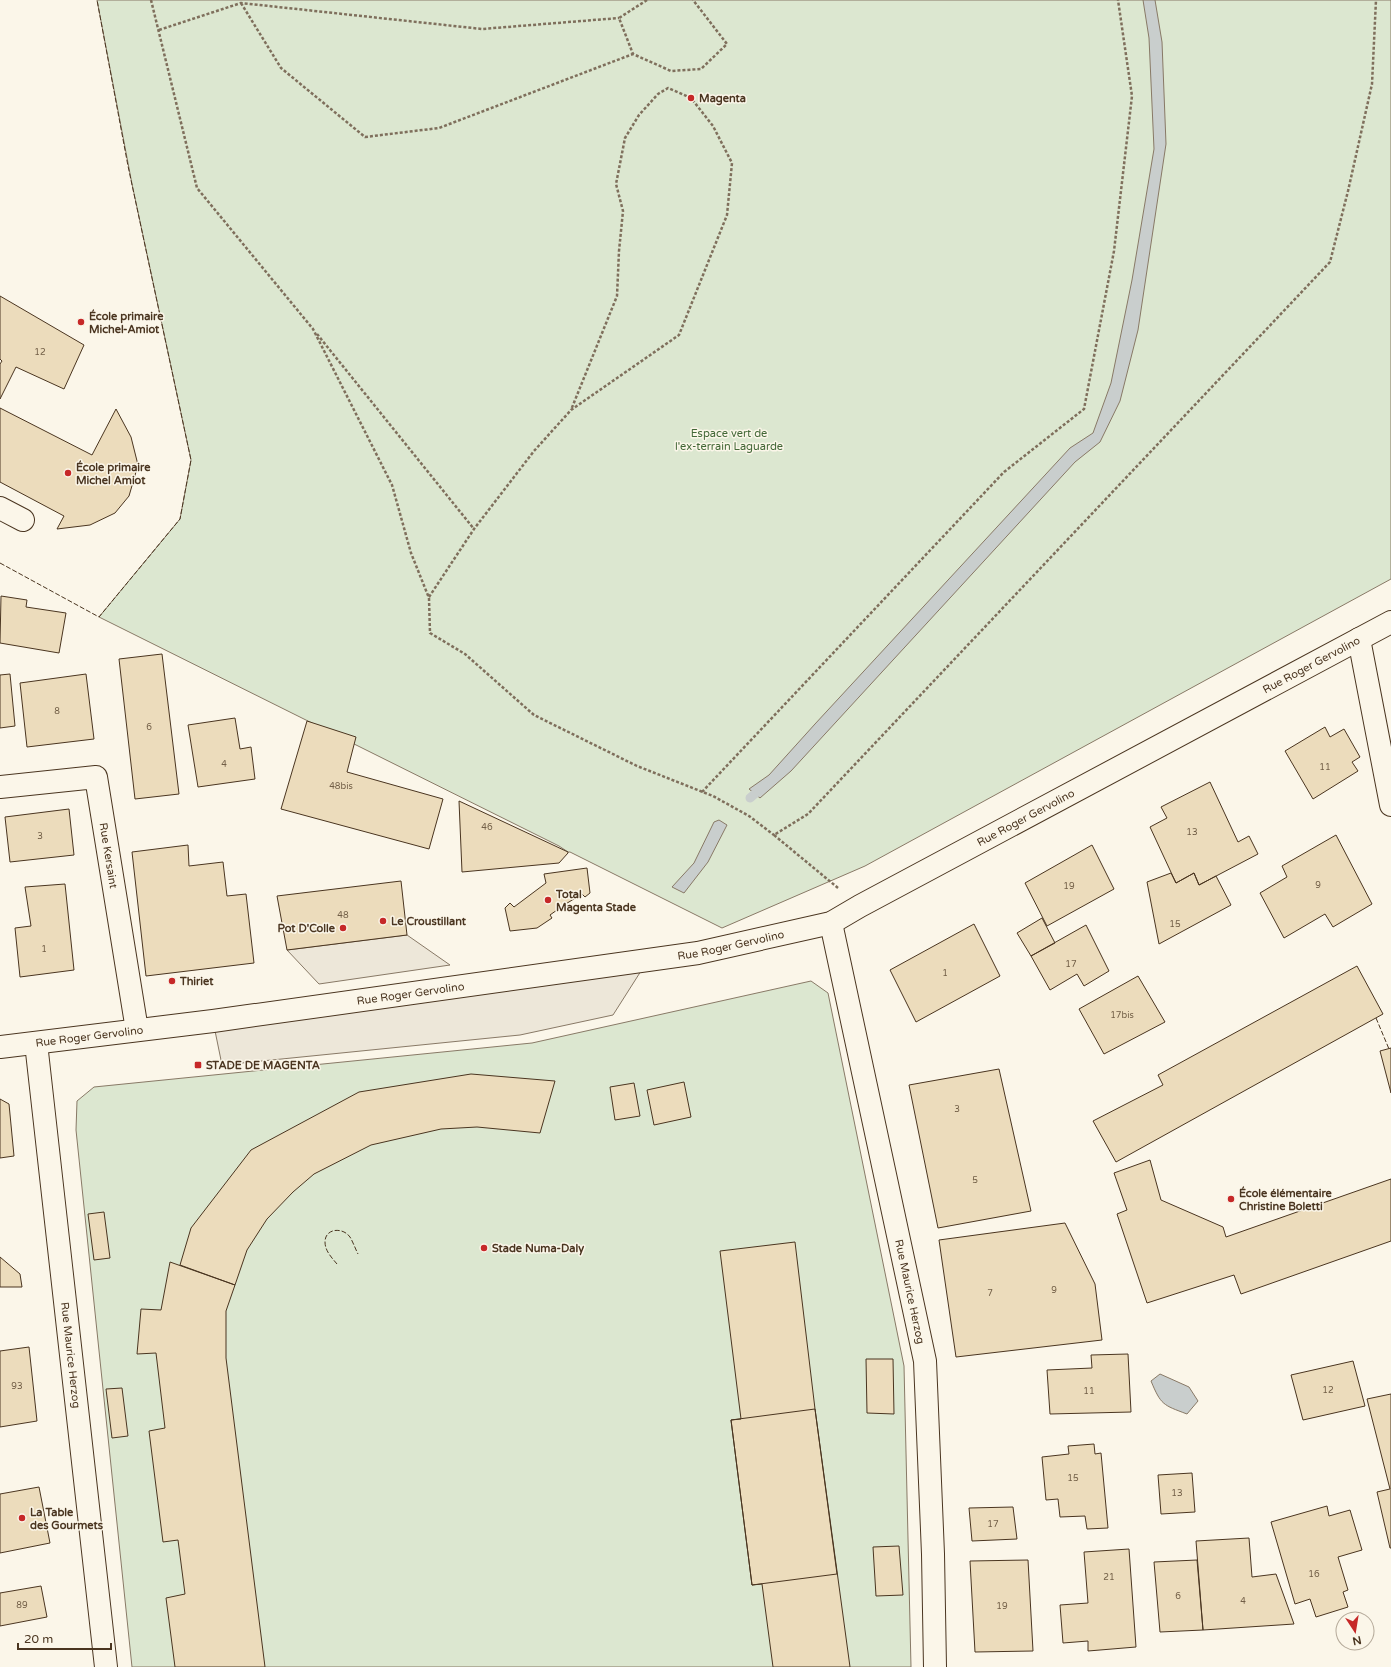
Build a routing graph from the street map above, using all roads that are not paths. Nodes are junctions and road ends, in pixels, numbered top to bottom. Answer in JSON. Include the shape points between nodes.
{"nodes":[{"id":1,"x":0,"y":508,"type":"edge"},
{"id":2,"x":23,"y":520,"type":"dead end"},
{"id":3,"x":1391,"y":622,"type":"edge"},
{"id":4,"x":1359,"y":639,"type":"junction"},
{"id":5,"x":0,"y":788,"type":"edge"},
{"id":6,"x":1391,"y":805,"type":"edge"},
{"id":7,"x":831,"y":923,"type":"junction"},
{"id":8,"x":138,"y":1030,"type":"junction"},
{"id":9,"x":36,"y":1042,"type":"junction"},
{"id":10,"x":0,"y":1047,"type":"edge"},
{"id":11,"x":106,"y":1667,"type":"edge"},
{"id":12,"x":935,"y":1667,"type":"edge"}],
"edges":[{"from":1,"to":2,"type":"main road"},
{"from":3,"to":4,"type":"main road","name":"Rue Roger Gervolino"},
{"from":4,"to":6,"type":"main road"},
{"from":4,"to":7,"type":"main road","name":"Rue Roger Gervolino"},
{"from":5,"to":8,"type":"main road","name":"Rue Kersaint","via":[[96,777]]},
{"from":7,"to":8,"type":"main road","name":"Rue Roger Gervolino","via":[[698,953]]},
{"from":7,"to":12,"type":"main road","name":"Rue Maurice Herzog","via":[[925,1361]]},
{"from":8,"to":9,"type":"main road","name":"Rue Roger Gervolino"},
{"from":9,"to":10,"type":"main road","name":"Rue Roger Gervolino"},
{"from":9,"to":11,"type":"main road","name":"Rue Maurice Herzog"}]}
